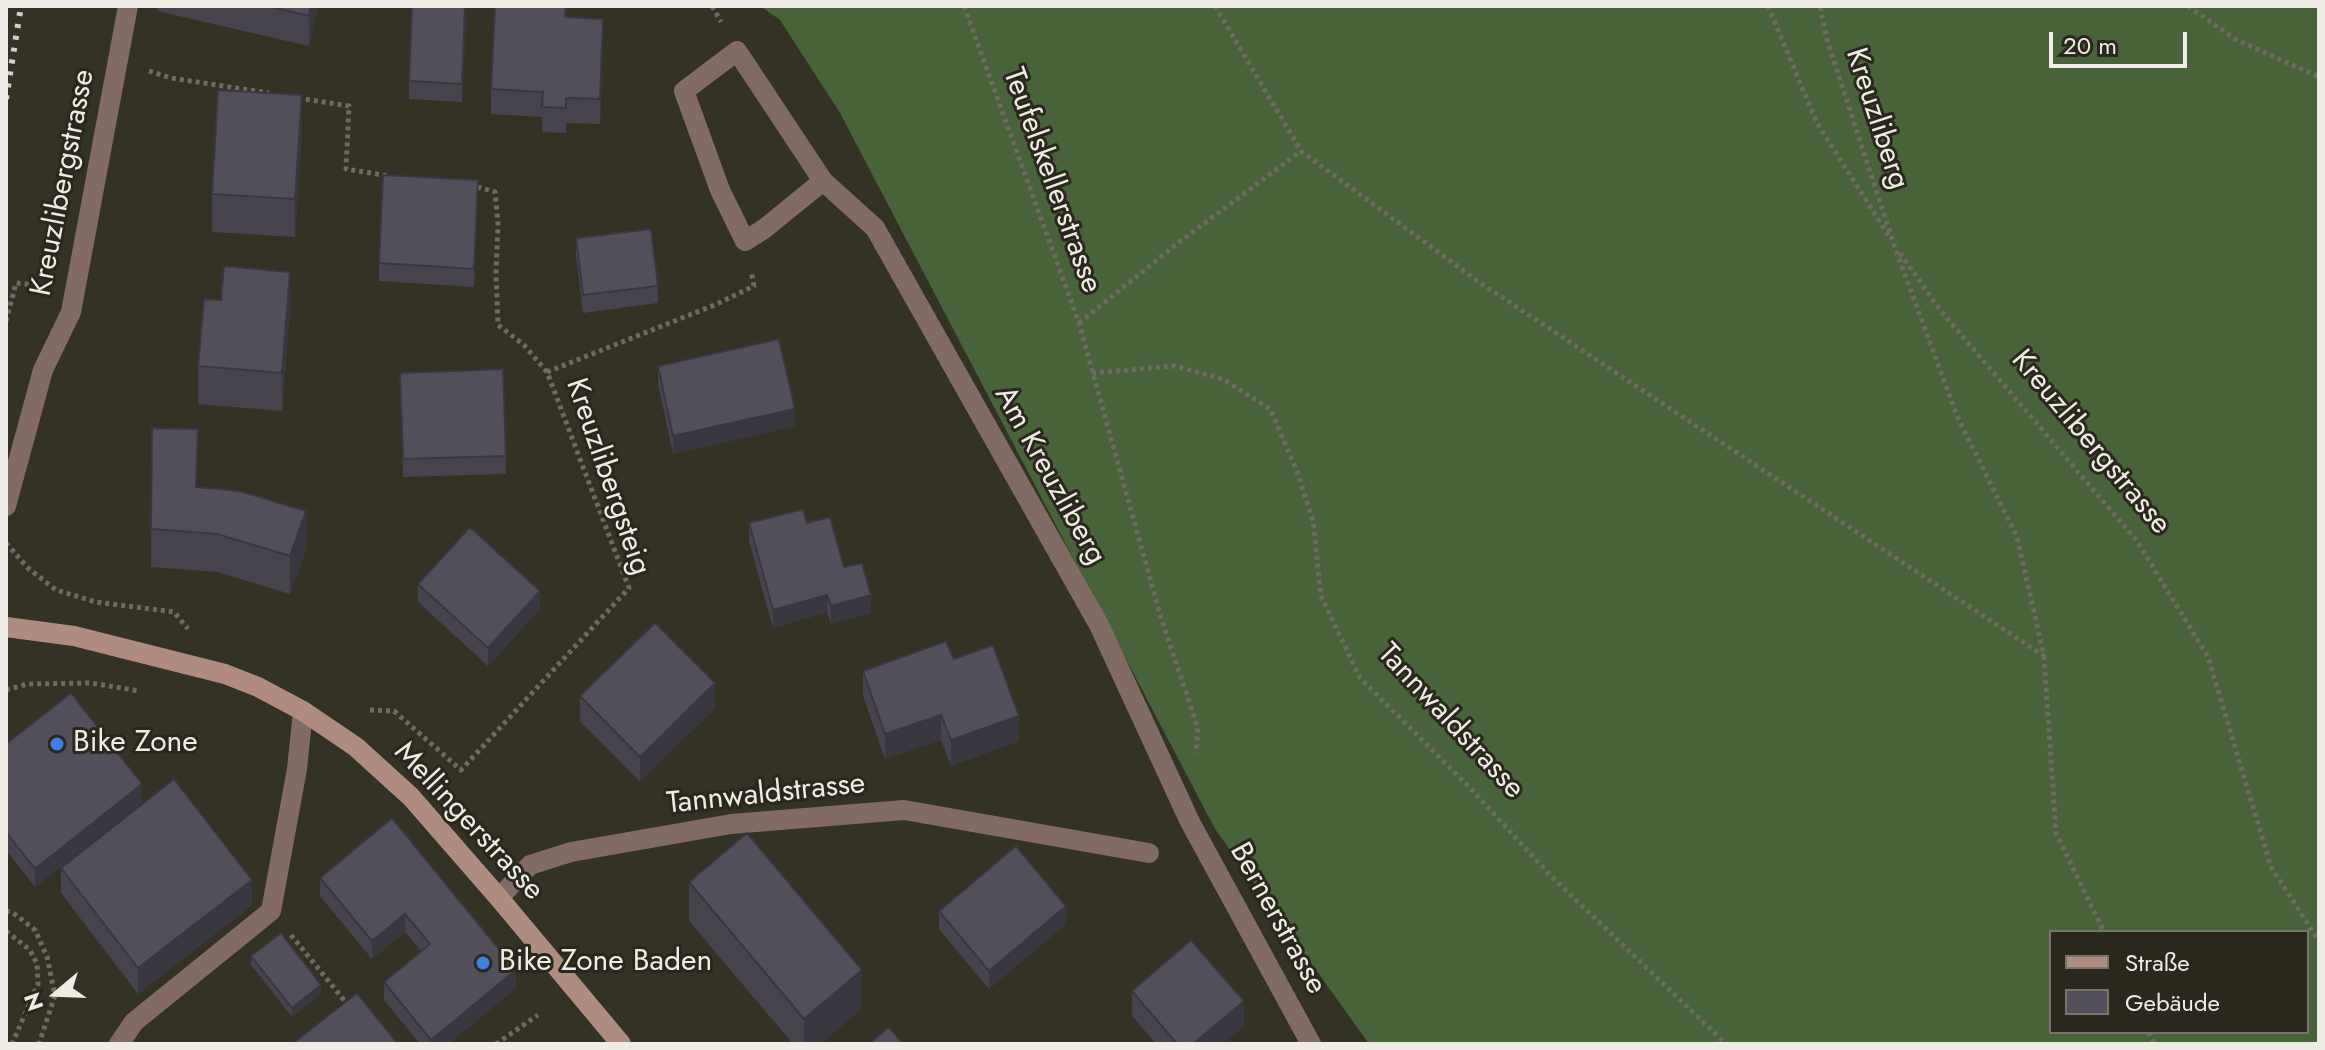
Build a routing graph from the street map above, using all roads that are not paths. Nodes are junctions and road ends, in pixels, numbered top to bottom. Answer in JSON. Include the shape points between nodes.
{"nodes":[{"id":1,"x":128,"y":6,"type":"edge"},
{"id":2,"x":823,"y":181,"type":"junction"},
{"id":3,"x":6,"y":506,"type":"edge"},
{"id":4,"x":6,"y":627,"type":"edge"},
{"id":5,"x":303,"y":711,"type":"junction"},
{"id":6,"x":1190,"y":822,"type":"joint"},
{"id":7,"x":1149,"y":853,"type":"dead end"},
{"id":8,"x":499,"y":898,"type":"junction"},
{"id":9,"x":119,"y":1044,"type":"edge"},
{"id":10,"x":621,"y":1044,"type":"edge"},
{"id":11,"x":1311,"y":1044,"type":"edge"}],
"edges":[{"from":1,"to":3,"type":"street","name":"Kreuzlibergstrasse","via":[[71,312],[43,370]]},
{"from":2,"to":2,"type":"street","name":"Am Kreuzliberg","via":[[737,51],[684,91],[745,241]]},
{"from":2,"to":6,"type":"street","name":"Am Kreuzliberg","via":[[875,228],[1099,625]]},
{"from":4,"to":5,"type":"main road","name":"Mellingerstrasse","via":[[74,636],[225,674]]},
{"from":5,"to":8,"type":"main road","name":"Mellingerstrasse","via":[[356,747],[411,797]]},
{"from":5,"to":9,"type":"street","via":[[271,911],[134,1022]]},
{"from":6,"to":11,"type":"street","name":"Bernerstrasse"},
{"from":7,"to":8,"type":"street","name":"Tannwaldstrasse","via":[[904,810],[731,824],[571,852],[530,865]]},
{"from":8,"to":10,"type":"main road","name":"Mellingerstrasse"}]}
